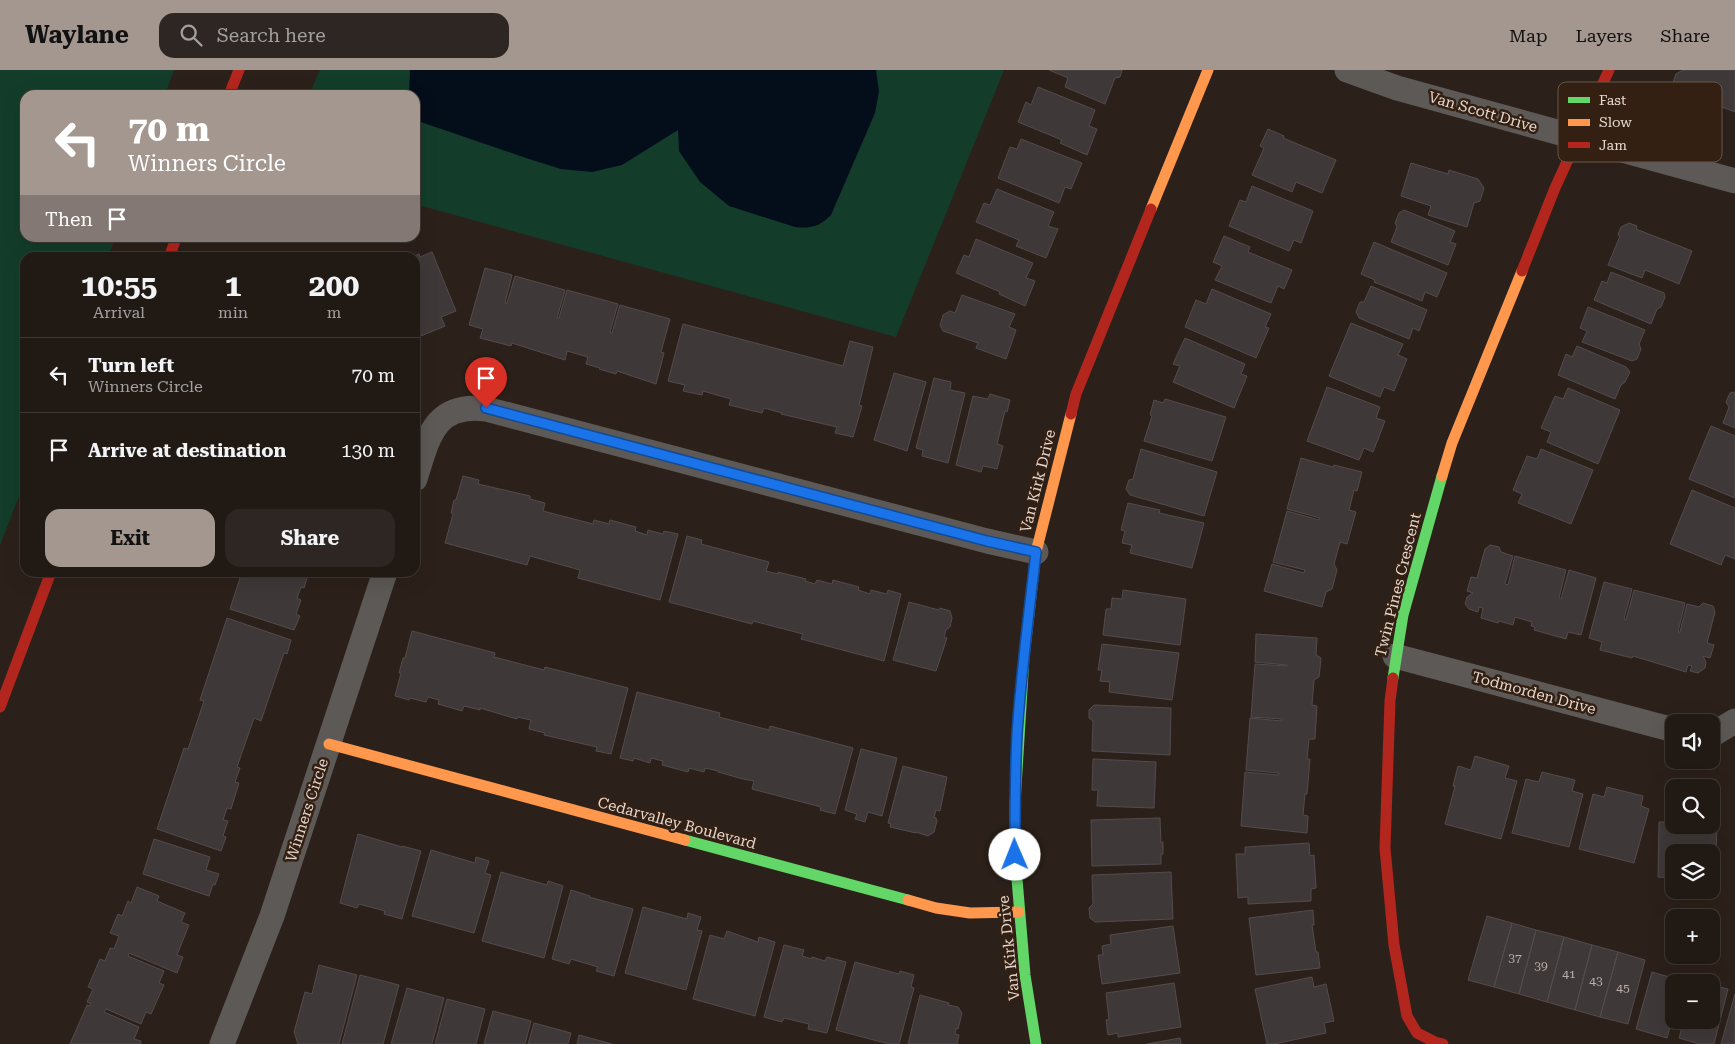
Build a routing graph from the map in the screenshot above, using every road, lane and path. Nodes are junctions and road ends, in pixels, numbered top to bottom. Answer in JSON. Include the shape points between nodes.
{"nodes":[{"id":1,"x":239,"y":70,"type":"edge"},
{"id":2,"x":1208,"y":70,"type":"edge"},
{"id":3,"x":1348,"y":70,"type":"edge"},
{"id":4,"x":1609,"y":70,"type":"edge"},
{"id":5,"x":1604,"y":82,"type":"edge"},
{"id":6,"x":231,"y":90,"type":"edge"},
{"id":7,"x":1558,"y":133,"type":"edge"},
{"id":8,"x":1568,"y":162,"type":"edge"},
{"id":9,"x":1664,"y":162,"type":"edge"},
{"id":10,"x":1735,"y":181,"type":"edge"},
{"id":11,"x":420,"y":464,"type":"edge"},
{"id":12,"x":1036,"y":552,"type":"junction"},
{"id":13,"x":48,"y":577,"type":"edge"},
{"id":14,"x":383,"y":577,"type":"edge"},
{"id":15,"x":1395,"y":656,"type":"junction"},
{"id":16,"x":0,"y":707,"type":"edge"},
{"id":17,"x":1735,"y":720,"type":"edge"},
{"id":18,"x":1665,"y":728,"type":"edge"},
{"id":19,"x":1720,"y":730,"type":"edge"},
{"id":20,"x":329,"y":744,"type":"junction"},
{"id":21,"x":1019,"y":912,"type":"junction"},
{"id":22,"x":222,"y":1044,"type":"edge"},
{"id":23,"x":1036,"y":1044,"type":"edge"},
{"id":24,"x":1443,"y":1044,"type":"edge"}],
"edges":[{"from":1,"to":6,"type":"street"},
{"from":2,"to":12,"type":"street","name":"Van Kirk Drive","via":[[1076,394]]},
{"from":3,"to":7,"type":"street","name":"Van Scott Drive","via":[[1396,88]]},
{"from":4,"to":5,"type":"street","name":"Twin Pines Crescent"},
{"from":8,"to":15,"type":"street","name":"Twin Pines Crescent","via":[[1452,443]]},
{"from":9,"to":10,"type":"street","name":"Van Scott Drive"},
{"from":11,"to":12,"type":"street","via":[[431,432],[440,420],[460,408],[486,408]]},
{"from":12,"to":21,"type":"street","name":"Van Kirk Drive","via":[[1017,735],[1015,847]]},
{"from":13,"to":16,"type":"street"},
{"from":14,"to":20,"type":"street","name":"Winners Circle"},
{"from":15,"to":18,"type":"street","name":"Todmorden Drive"},
{"from":15,"to":24,"type":"street","name":"Twin Pines Crescent","via":[[1388,731],[1385,848],[1394,944],[1407,1016],[1417,1032]]},
{"from":17,"to":19,"type":"street"},
{"from":20,"to":21,"type":"street","name":"Cedarvalley Boulevard","via":[[936,908],[970,913]]},
{"from":20,"to":22,"type":"street","name":"Winners Circle","via":[[272,916]]},
{"from":21,"to":23,"type":"street","name":"Van Kirk Drive"}]}
